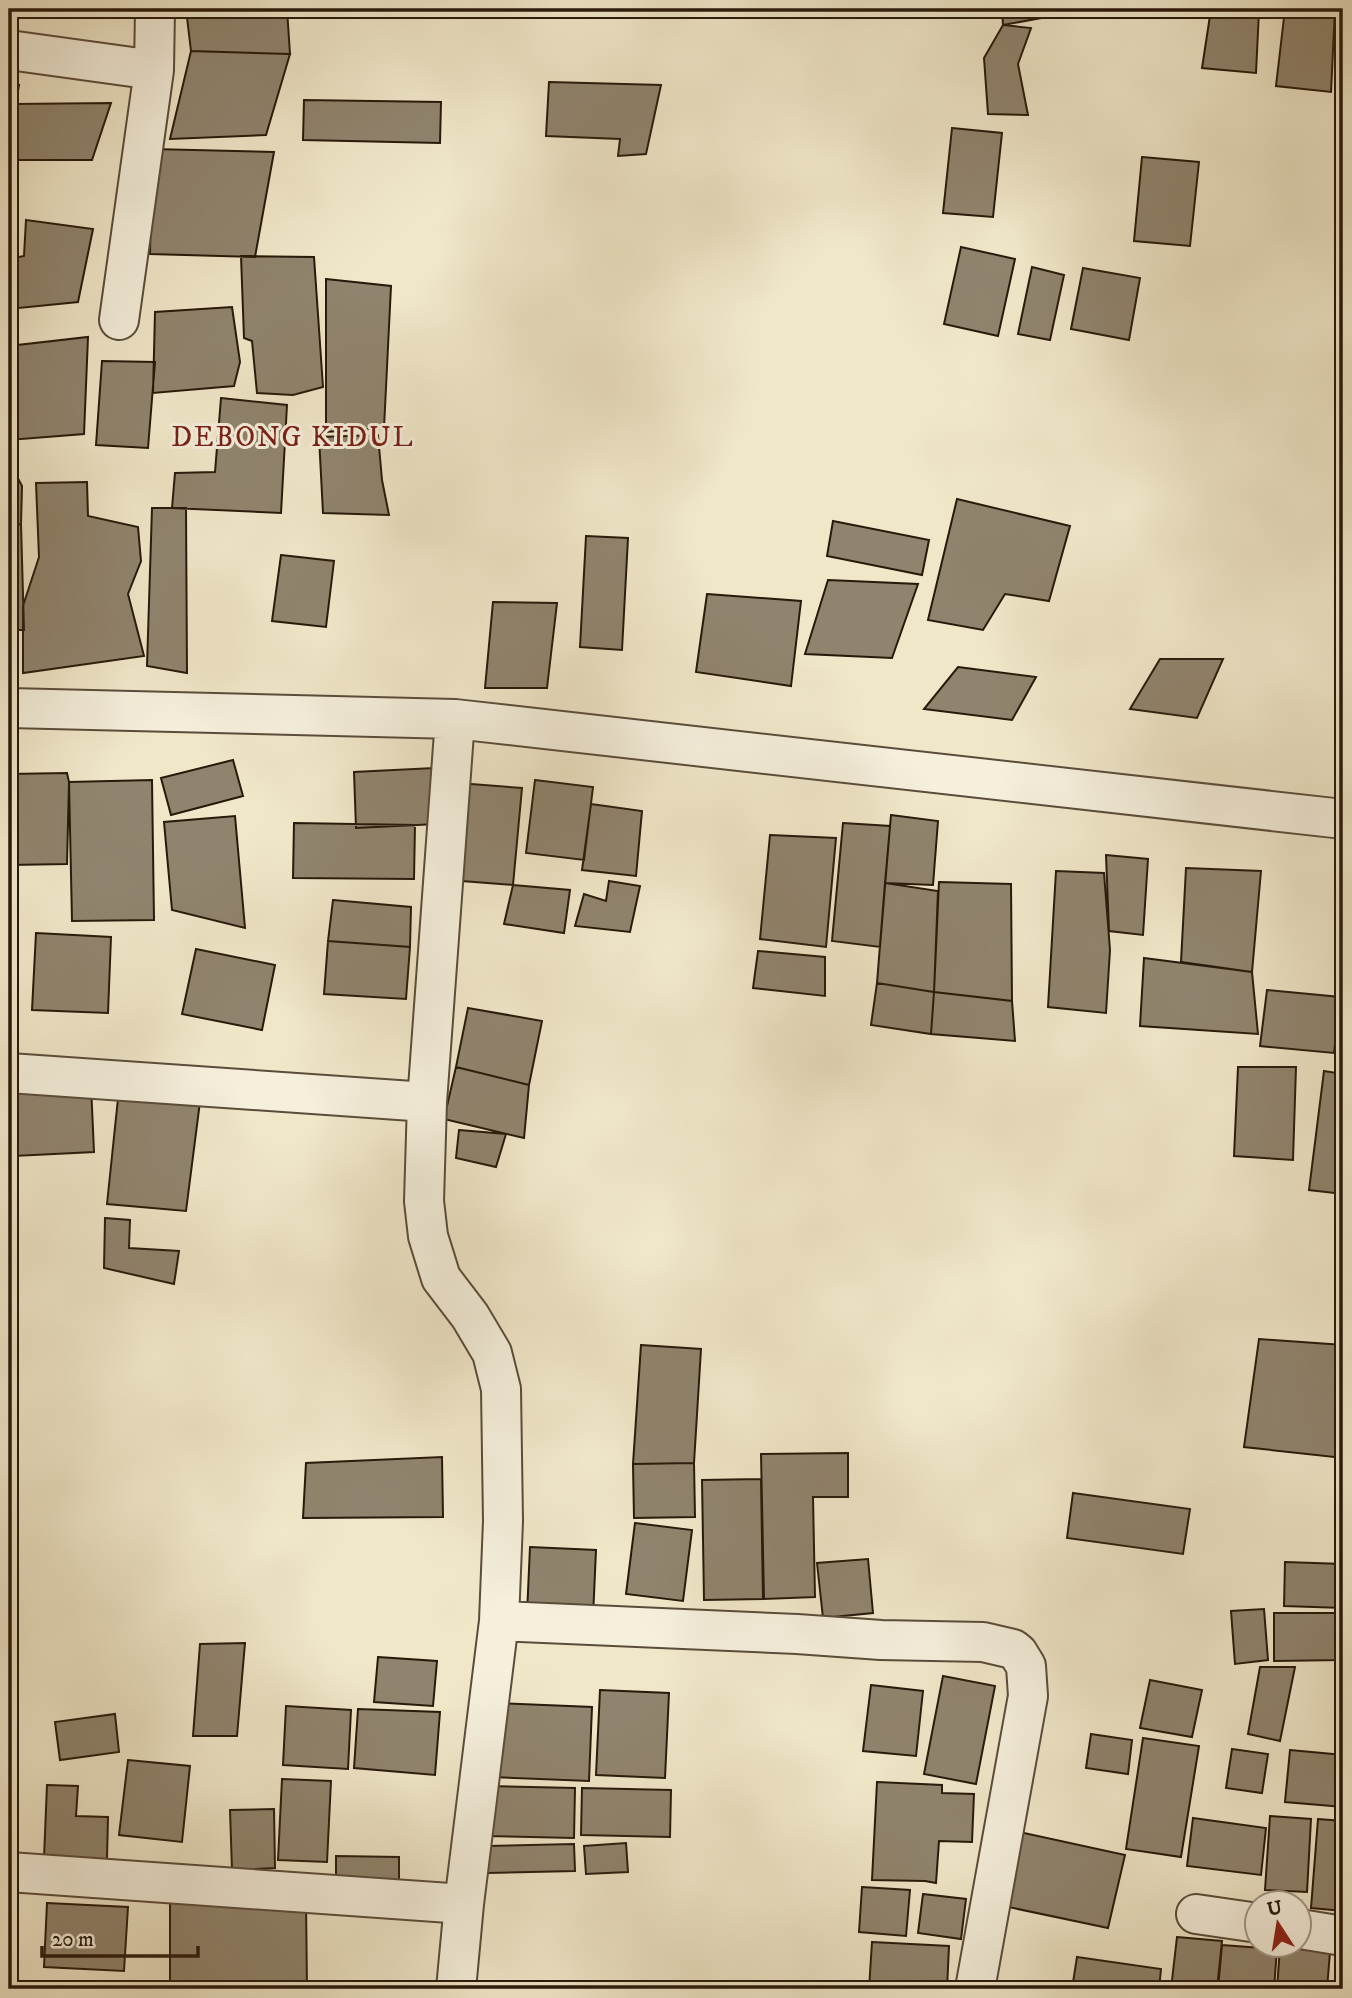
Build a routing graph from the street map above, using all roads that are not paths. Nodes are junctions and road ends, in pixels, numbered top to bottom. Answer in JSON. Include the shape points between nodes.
{"nodes":[{"id":1,"x":155,"y":9,"type":"edge"},
{"id":2,"x":9,"y":50,"type":"edge"},
{"id":3,"x":154,"y":70,"type":"junction"},
{"id":4,"x":118,"y":320,"type":"dead end"},
{"id":5,"x":9,"y":708,"type":"edge"},
{"id":6,"x":455,"y":719,"type":"junction"},
{"id":7,"x":1343,"y":819,"type":"edge"},
{"id":8,"x":9,"y":1073,"type":"edge"},
{"id":9,"x":427,"y":1102,"type":"junction"},
{"id":10,"x":499,"y":1621,"type":"junction"},
{"id":11,"x":9,"y":1872,"type":"edge"},
{"id":12,"x":464,"y":1903,"type":"junction"},
{"id":13,"x":1196,"y":1914,"type":"dead end"},
{"id":14,"x":1244,"y":1921,"type":"edge"},
{"id":15,"x":1314,"y":1931,"type":"edge"},
{"id":16,"x":1343,"y":1936,"type":"edge"},
{"id":17,"x":456,"y":1989,"type":"edge"},
{"id":18,"x":975,"y":1989,"type":"edge"}],
"edges":[{"from":1,"to":3,"type":"street"},
{"from":2,"to":3,"type":"street"},
{"from":3,"to":4,"type":"street"},
{"from":5,"to":6,"type":"street"},
{"from":6,"to":7,"type":"street"},
{"from":6,"to":9,"type":"street"},
{"from":8,"to":9,"type":"street"},
{"from":9,"to":10,"type":"street","via":[[424,1201],[428,1236],[440,1278],[492,1353],[501,1389]]},
{"from":10,"to":12,"type":"street"},
{"from":10,"to":18,"type":"street","via":[[983,1642],[1013,1649],[1026,1666],[1028,1696]]},
{"from":11,"to":12,"type":"street"},
{"from":12,"to":17,"type":"street"},
{"from":13,"to":14,"type":"street"},
{"from":15,"to":16,"type":"street"}]}
